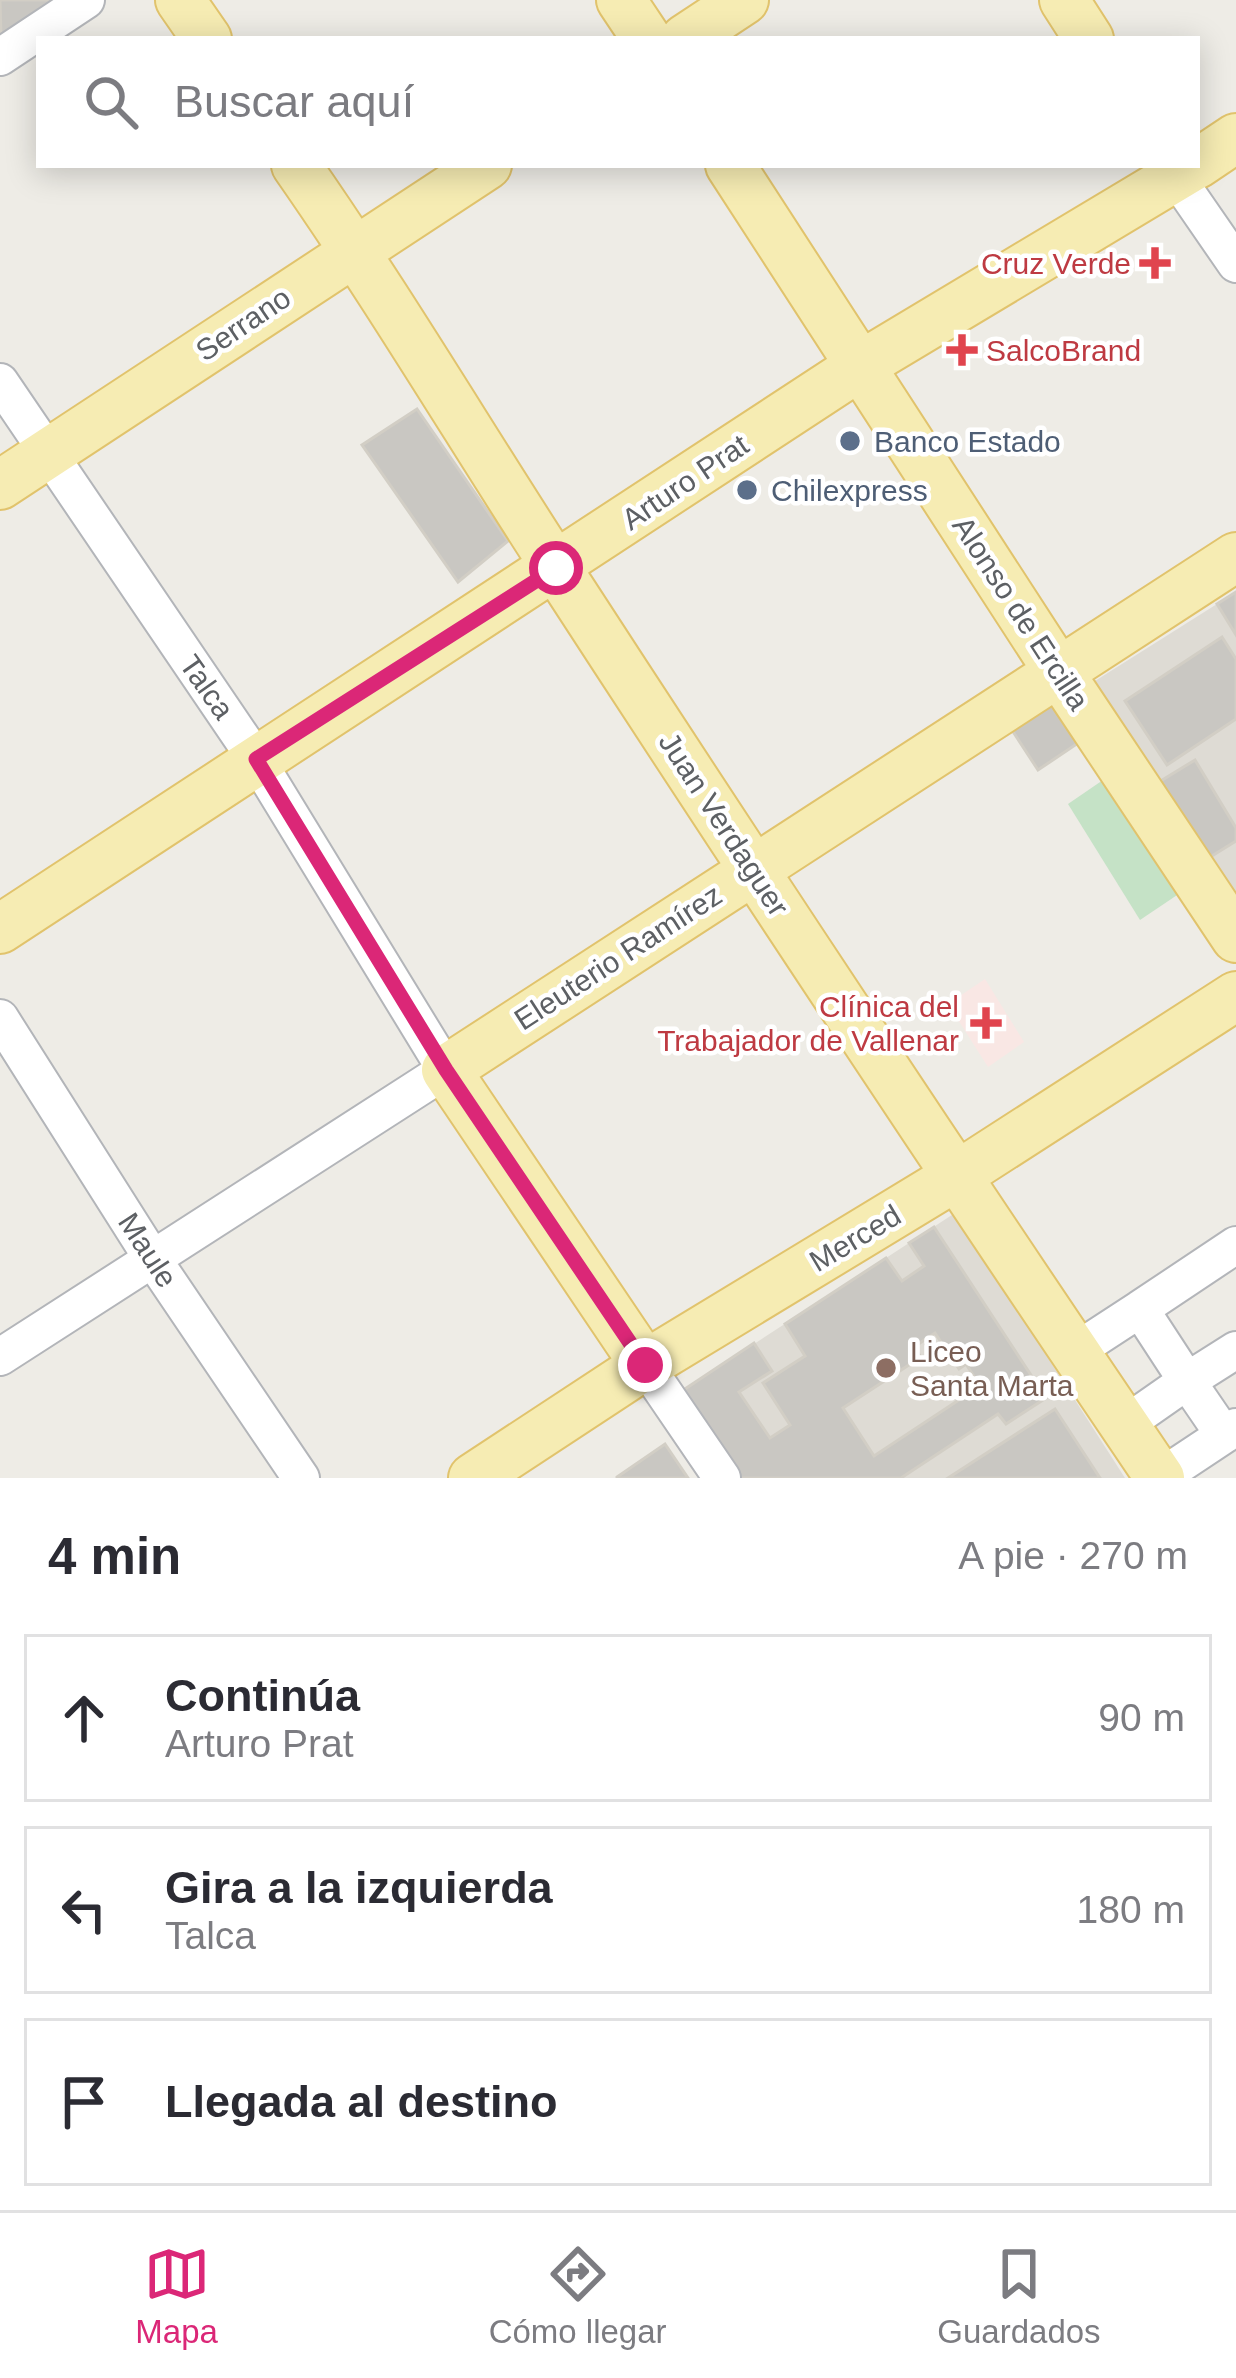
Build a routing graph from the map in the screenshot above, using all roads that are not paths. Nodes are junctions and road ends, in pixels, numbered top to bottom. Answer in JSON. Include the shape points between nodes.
{"nodes":[{"id":1,"x":86,"y":0,"type":"edge"},
{"id":2,"x":180,"y":0,"type":"edge"},
{"id":3,"x":621,"y":0,"type":"edge"},
{"id":4,"x":744,"y":0,"type":"edge"},
{"id":5,"x":1064,"y":0,"type":"edge"},
{"id":6,"x":205,"y":36,"type":"edge"},
{"id":7,"x":645,"y":36,"type":"edge"},
{"id":8,"x":690,"y":36,"type":"edge"},
{"id":9,"x":1087,"y":36,"type":"edge"},
{"id":10,"x":0,"y":56,"type":"edge"},
{"id":11,"x":1236,"y":138,"type":"edge"},
{"id":12,"x":1200,"y":159,"type":"edge"},
{"id":13,"x":298,"y":168,"type":"edge"},
{"id":14,"x":483,"y":168,"type":"edge"},
{"id":15,"x":732,"y":168,"type":"edge"},
{"id":16,"x":1184,"y":168,"type":"edge"},
{"id":17,"x":355,"y":250,"type":"junction"},
{"id":18,"x":1236,"y":264,"type":"edge"},
{"id":19,"x":862,"y":364,"type":"junction"},
{"id":20,"x":0,"y":382,"type":"edge"},
{"id":21,"x":46,"y":454,"type":"junction"},
{"id":22,"x":0,"y":485,"type":"edge"},
{"id":23,"x":1236,"y":557,"type":"edge"},
{"id":24,"x":556,"y":568,"type":"junction"},
{"id":25,"x":1058,"y":671,"type":"junction"},
{"id":26,"x":256,"y":759,"type":"junction"},
{"id":27,"x":754,"y":868,"type":"junction"},
{"id":28,"x":0,"y":928,"type":"edge"},
{"id":29,"x":1236,"y":938,"type":"edge"},
{"id":30,"x":1236,"y":996,"type":"edge"},
{"id":31,"x":0,"y":1018,"type":"edge"},
{"id":32,"x":446,"y":1070,"type":"junction"},
{"id":33,"x":956,"y":1177,"type":"junction"},
{"id":34,"x":1236,"y":1245,"type":"edge"},
{"id":35,"x":152,"y":1258,"type":"junction"},
{"id":36,"x":1140,"y":1309,"type":"junction"},
{"id":37,"x":1236,"y":1350,"type":"edge"},
{"id":38,"x":1074,"y":1352,"type":"junction"},
{"id":39,"x":0,"y":1357,"type":"edge"},
{"id":40,"x":645,"y":1365,"type":"junction"},
{"id":41,"x":1187,"y":1382,"type":"junction"},
{"id":42,"x":1124,"y":1425,"type":"junction"},
{"id":43,"x":1230,"y":1431,"type":"edge"},
{"id":44,"x":301,"y":1478,"type":"edge"},
{"id":45,"x":473,"y":1478,"type":"edge"},
{"id":46,"x":722,"y":1478,"type":"edge"},
{"id":47,"x":1160,"y":1478,"type":"edge"}],
"edges":[{"from":1,"to":10,"type":"street"},
{"from":2,"to":6,"type":"main road"},
{"from":3,"to":7,"type":"main road"},
{"from":4,"to":8,"type":"main road"},
{"from":5,"to":9,"type":"main road"},
{"from":11,"to":12,"type":"main road","name":"Arturo Prat"},
{"from":13,"to":17,"type":"main road","name":"Juan Verdaguer"},
{"from":14,"to":17,"type":"main road","name":"Serrano"},
{"from":15,"to":19,"type":"main road","name":"Alonso de Ercilla"},
{"from":16,"to":18,"type":"street"},
{"from":16,"to":19,"type":"main road","name":"Arturo Prat"},
{"from":17,"to":21,"type":"main road","name":"Serrano"},
{"from":17,"to":24,"type":"main road","name":"Juan Verdaguer"},
{"from":19,"to":24,"type":"main road","name":"Arturo Prat"},
{"from":19,"to":25,"type":"main road","name":"Alonso de Ercilla"},
{"from":20,"to":21,"type":"street","name":"Talca"},
{"from":21,"to":22,"type":"main road","name":"Serrano"},
{"from":21,"to":26,"type":"street","name":"Talca"},
{"from":23,"to":25,"type":"main road","name":"Eleuterio Ramírez"},
{"from":24,"to":26,"type":"main road","name":"Arturo Prat"},
{"from":24,"to":27,"type":"main road","name":"Juan Verdaguer"},
{"from":25,"to":27,"type":"main road","name":"Eleuterio Ramírez"},
{"from":25,"to":29,"type":"main road","name":"Alonso de Ercilla"},
{"from":26,"to":28,"type":"main road","name":"Arturo Prat"},
{"from":26,"to":32,"type":"street","name":"Talca"},
{"from":27,"to":32,"type":"main road","name":"Eleuterio Ramírez"},
{"from":27,"to":33,"type":"main road","name":"Juan Verdaguer"},
{"from":30,"to":33,"type":"main road","name":"Merced"},
{"from":31,"to":35,"type":"street","name":"Maule"},
{"from":32,"to":35,"type":"street","name":"Eleuterio Ramírez"},
{"from":32,"to":40,"type":"main road","name":"Talca"},
{"from":33,"to":38,"type":"main road","name":"Juan Verdaguer"},
{"from":33,"to":40,"type":"main road","name":"Merced"},
{"from":34,"to":36,"type":"street"},
{"from":35,"to":39,"type":"street","name":"Eleuterio Ramírez"},
{"from":35,"to":44,"type":"street","name":"Maule"},
{"from":36,"to":38,"type":"street"},
{"from":36,"to":41,"type":"street"},
{"from":37,"to":41,"type":"street"},
{"from":38,"to":42,"type":"main road","name":"Juan Verdaguer"},
{"from":40,"to":45,"type":"main road","name":"Merced"},
{"from":40,"to":46,"type":"street","name":"Talca"},
{"from":41,"to":42,"type":"street"},
{"from":41,"to":43,"type":"street"},
{"from":42,"to":47,"type":"main road","name":"Juan Verdaguer"},
{"from":43,"to":47,"type":"street"}]}
